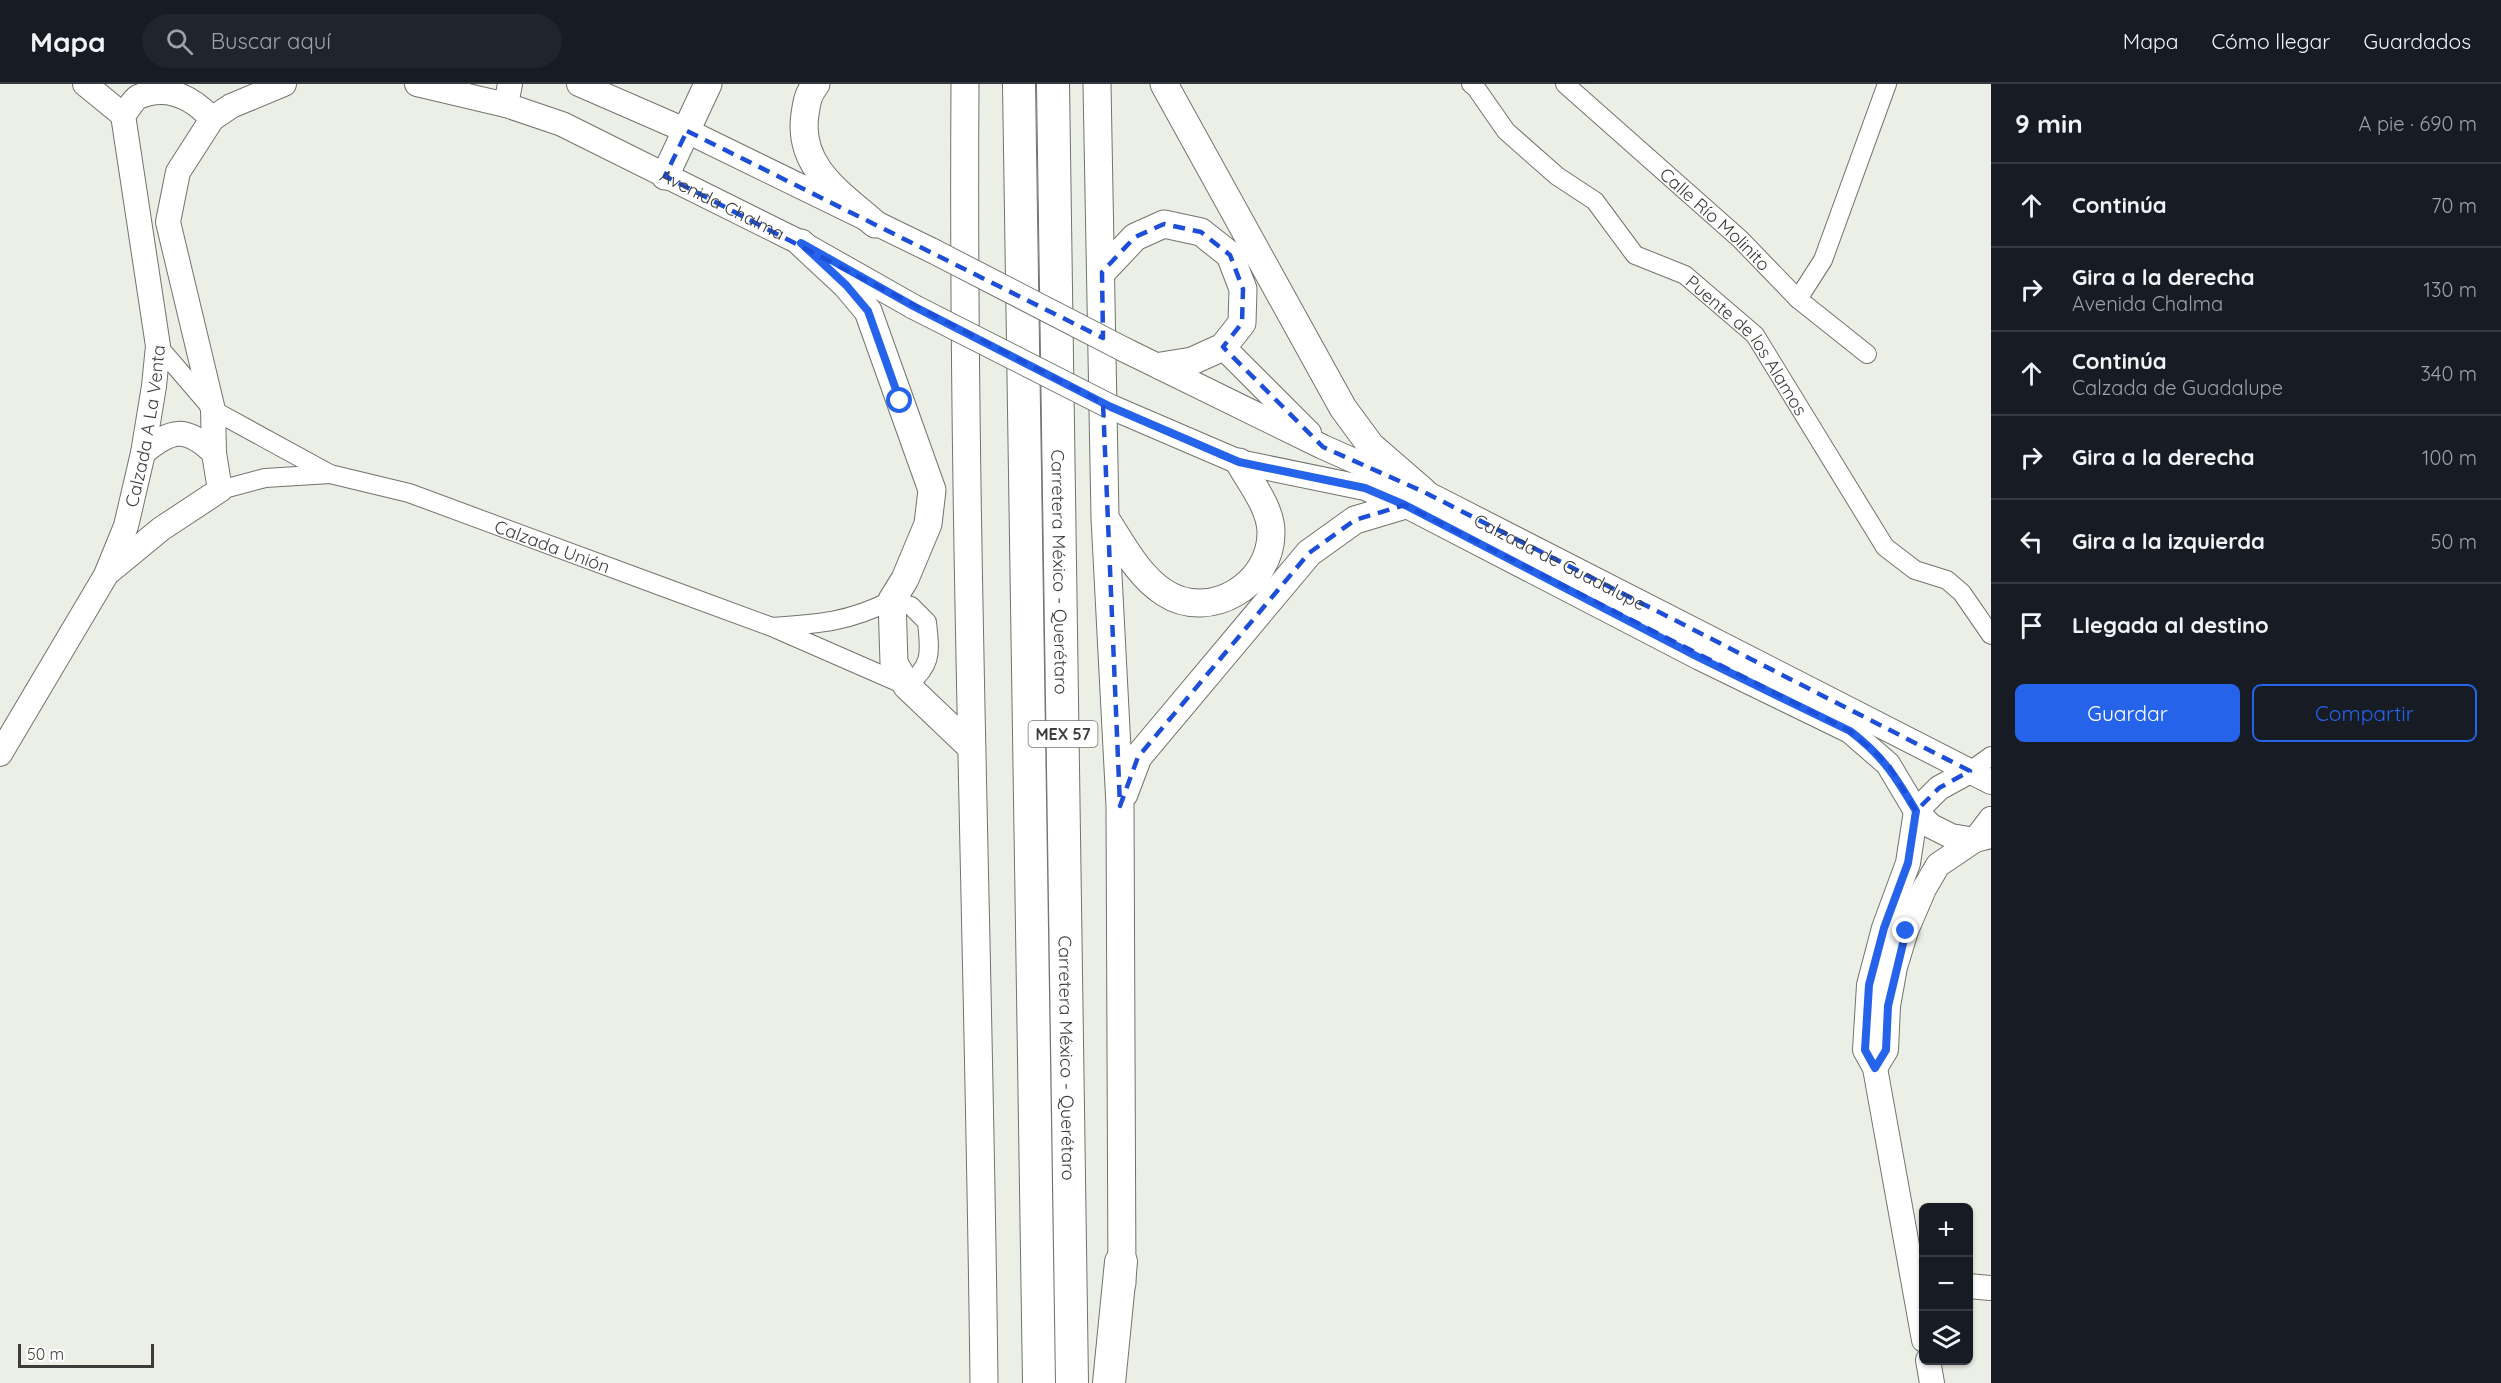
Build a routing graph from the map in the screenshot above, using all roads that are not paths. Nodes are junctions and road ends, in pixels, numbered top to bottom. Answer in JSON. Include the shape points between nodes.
{"nodes":[{"id":1,"x":85,"y":84,"type":"edge"},
{"id":2,"x":284,"y":84,"type":"edge"},
{"id":3,"x":417,"y":84,"type":"edge"},
{"id":4,"x":579,"y":84,"type":"edge"},
{"id":5,"x":708,"y":84,"type":"edge"},
{"id":6,"x":816,"y":84,"type":"edge"},
{"id":7,"x":944,"y":84,"type":"edge"},
{"id":8,"x":965,"y":84,"type":"edge"},
{"id":9,"x":1019,"y":84,"type":"edge"},
{"id":10,"x":1053,"y":84,"type":"edge"},
{"id":11,"x":1097,"y":84,"type":"edge"},
{"id":12,"x":1164,"y":84,"type":"edge"},
{"id":13,"x":1471,"y":84,"type":"edge"},
{"id":14,"x":1565,"y":84,"type":"edge"},
{"id":15,"x":1887,"y":84,"type":"edge"},
{"id":16,"x":508,"y":94,"type":"edge"},
{"id":17,"x":123,"y":115,"type":"junction"},
{"id":18,"x":212,"y":119,"type":"junction"},
{"id":19,"x":687,"y":131,"type":"junction"},
{"id":20,"x":965,"y":161,"type":"junction"},
{"id":21,"x":665,"y":176,"type":"junction"},
{"id":22,"x":875,"y":224,"type":"junction"},
{"id":23,"x":801,"y":243,"type":"junction"},
{"id":24,"x":1102,"y":272,"type":"junction"},
{"id":25,"x":1798,"y":299,"type":"junction"},
{"id":26,"x":158,"y":346,"type":"junction"},
{"id":27,"x":1223,"y":347,"type":"junction"},
{"id":28,"x":1867,"y":354,"type":"dead end"},
{"id":29,"x":1161,"y":366,"type":"junction"},
{"id":30,"x":1111,"y":407,"type":"joint"},
{"id":31,"x":213,"y":410,"type":"junction"},
{"id":32,"x":1323,"y":447,"type":"junction"},
{"id":33,"x":143,"y":453,"type":"junction"},
{"id":34,"x":214,"y":453,"type":"junction"},
{"id":35,"x":1239,"y":462,"type":"junction"},
{"id":36,"x":330,"y":474,"type":"junction"},
{"id":37,"x":220,"y":490,"type":"junction"},
{"id":38,"x":1414,"y":498,"type":"junction"},
{"id":39,"x":1105,"y":518,"type":"junction"},
{"id":40,"x":105,"y":574,"type":"junction"},
{"id":41,"x":892,"y":600,"type":"junction"},
{"id":42,"x":772,"y":627,"type":"junction"},
{"id":43,"x":1991,"y":635,"type":"edge"},
{"id":44,"x":907,"y":686,"type":"junction"},
{"id":45,"x":972,"y":748,"type":"junction"},
{"id":46,"x":0,"y":754,"type":"edge"},
{"id":47,"x":1991,"y":756,"type":"edge"},
{"id":48,"x":1970,"y":771,"type":"junction"},
{"id":49,"x":1991,"y":782,"type":"edge"},
{"id":50,"x":1120,"y":806,"type":"junction"},
{"id":51,"x":1916,"y":811,"type":"junction"},
{"id":52,"x":1991,"y":819,"type":"edge"},
{"id":53,"x":1983,"y":838,"type":"edge"},
{"id":54,"x":1875,"y":1068,"type":"junction"},
{"id":55,"x":1121,"y":1262,"type":"junction"},
{"id":56,"x":1918,"y":1283,"type":"edge"},
{"id":57,"x":1973,"y":1287,"type":"edge"},
{"id":58,"x":1991,"y":1288,"type":"edge"},
{"id":59,"x":1920,"y":1311,"type":"edge"},
{"id":60,"x":1929,"y":1365,"type":"edge"},
{"id":61,"x":984,"y":1383,"type":"edge"},
{"id":62,"x":1039,"y":1383,"type":"edge"},
{"id":63,"x":1072,"y":1383,"type":"edge"},
{"id":64,"x":1109,"y":1383,"type":"edge"},
{"id":65,"x":1124,"y":1383,"type":"edge"},
{"id":66,"x":1932,"y":1383,"type":"edge"}],
"edges":[{"from":1,"to":17,"type":"main road"},
{"from":2,"to":18,"type":"main road","via":[[231,106]]},
{"from":3,"to":16,"type":"main road","name":"Avenida Chalma"},
{"from":4,"to":19,"type":"main road"},
{"from":5,"to":19,"type":"main road"},
{"from":6,"to":22,"type":"main road","via":[[808,95],[805,116],[807,151],[824,178]]},
{"from":7,"to":20,"type":"main road"},
{"from":8,"to":20,"type":"main road"},
{"from":9,"to":62,"type":"highway","name":"Carretera México - Querétaro","number":"MEX 57"},
{"from":10,"to":63,"type":"highway","name":"Carretera México - Querétaro","number":"MEX 57"},
{"from":11,"to":24,"type":"main road"},
{"from":12,"to":38,"type":"main road","via":[[1343,408]]},
{"from":13,"to":43,"type":"street","name":"Puente de los Alamos","via":[[1506,131],[1557,176],[1595,201],[1635,255],[1685,275],[1755,335],[1885,547],[1915,570],[1947,580],[1962,593]]},
{"from":14,"to":25,"type":"street","name":"Calle Río Molinito","via":[[1740,238]]},
{"from":15,"to":25,"type":"street","via":[[1823,260]]},
{"from":16,"to":21,"type":"main road","name":"Avenida Chalma"},
{"from":17,"to":18,"type":"main road","via":[[138,97],[160,89],[179,91],[194,99]]},
{"from":17,"to":26,"type":"main road","name":"Calzada A La Venta"},
{"from":18,"to":31,"type":"main road","via":[[178,172],[168,222]]},
{"from":19,"to":21,"type":"main road"},
{"from":19,"to":22,"type":"main road"},
{"from":20,"to":45,"type":"main road"},
{"from":21,"to":23,"type":"main road","name":"Avenida Chalma"},
{"from":22,"to":29,"type":"main road","name":"Calzada de Guadalupe","bridge":true},
{"from":23,"to":30,"type":"main road","name":"Avenida Chalma","bridge":true,"via":[[915,307]]},
{"from":23,"to":41,"type":"main road","via":[[868,311],[932,490],[928,524]]},
{"from":24,"to":27,"type":"main road","via":[[1135,237],[1164,224],[1201,232],[1230,255],[1243,289],[1242,322]]},
{"from":24,"to":39,"type":"main road"},
{"from":25,"to":28,"type":"street","name":"Calle Río Molinito"},
{"from":26,"to":31,"type":"street"},
{"from":26,"to":33,"type":"main road","name":"Calzada A La Venta"},
{"from":27,"to":29,"type":"main road","via":[[1192,361]]},
{"from":27,"to":32,"type":"main road"},
{"from":29,"to":32,"type":"main road","name":"Calzada de Guadalupe"},
{"from":30,"to":35,"type":"main road","name":"Calzada de Guadalupe"},
{"from":31,"to":34,"type":"main road"},
{"from":31,"to":36,"type":"street","name":"Calzada Unión"},
{"from":32,"to":38,"type":"main road","name":"Calzada de Guadalupe"},
{"from":33,"to":34,"type":"main road","via":[[173,433],[203,441]]},
{"from":33,"to":40,"type":"main road","name":"Calzada A La Venta","via":[[126,525]]},
{"from":34,"to":37,"type":"main road"},
{"from":35,"to":38,"type":"main road","name":"Calzada de Guadalupe"},
{"from":35,"to":39,"type":"main road","via":[[1267,512],[1271,532],[1259,574],[1230,597],[1191,601],[1167,594],[1142,573]]},
{"from":36,"to":37,"type":"street","name":"Calzada Unión","via":[[265,478]]},
{"from":36,"to":42,"type":"street","name":"Calzada Unión","via":[[409,493]]},
{"from":37,"to":40,"type":"main road","name":"Calzada Unión","via":[[161,529]]},
{"from":38,"to":48,"type":"main road","name":"Calzada de Guadalupe"},
{"from":38,"to":50,"type":"main road","via":[[1355,520],[1309,553],[1138,757]]},
{"from":38,"to":51,"type":"main road","name":"Calzada de Guadalupe","via":[[1700,658],[1850,731],[1888,764]]},
{"from":39,"to":50,"type":"main road"},
{"from":40,"to":46,"type":"main road","name":"Calzada A La Venta"},
{"from":41,"to":42,"type":"street","name":"Calzada Unión","via":[[828,624]]},
{"from":41,"to":44,"type":"main road","via":[[894,663]]},
{"from":41,"to":44,"type":"street","via":[[911,606],[927,622],[930,659]]},
{"from":42,"to":44,"type":"street","name":"Calzada Unión"},
{"from":44,"to":45,"type":"main road"},
{"from":45,"to":61,"type":"main road"},
{"from":47,"to":48,"type":"street"},
{"from":48,"to":49,"type":"main road","name":"Calzada de Guadalupe"},
{"from":48,"to":51,"type":"main road","via":[[1939,788]]},
{"from":50,"to":55,"type":"main road"},
{"from":51,"to":53,"type":"main road","name":"Calzada de Guadalupe","via":[[1931,826],[1951,836]]},
{"from":51,"to":54,"type":"main road","via":[[1908,863],[1884,928],[1869,985],[1865,1050]]},
{"from":52,"to":53,"type":"main road"},
{"from":53,"to":54,"type":"main road","via":[[1938,865],[1906,931],[1888,1006],[1886,1050]]},
{"from":54,"to":56,"type":"main road"},
{"from":55,"to":64,"type":"highway"},
{"from":55,"to":65,"type":"main road"},
{"from":56,"to":59,"type":"main road"},
{"from":57,"to":58,"type":"main road"},
{"from":60,"to":66,"type":"main road"}]}
